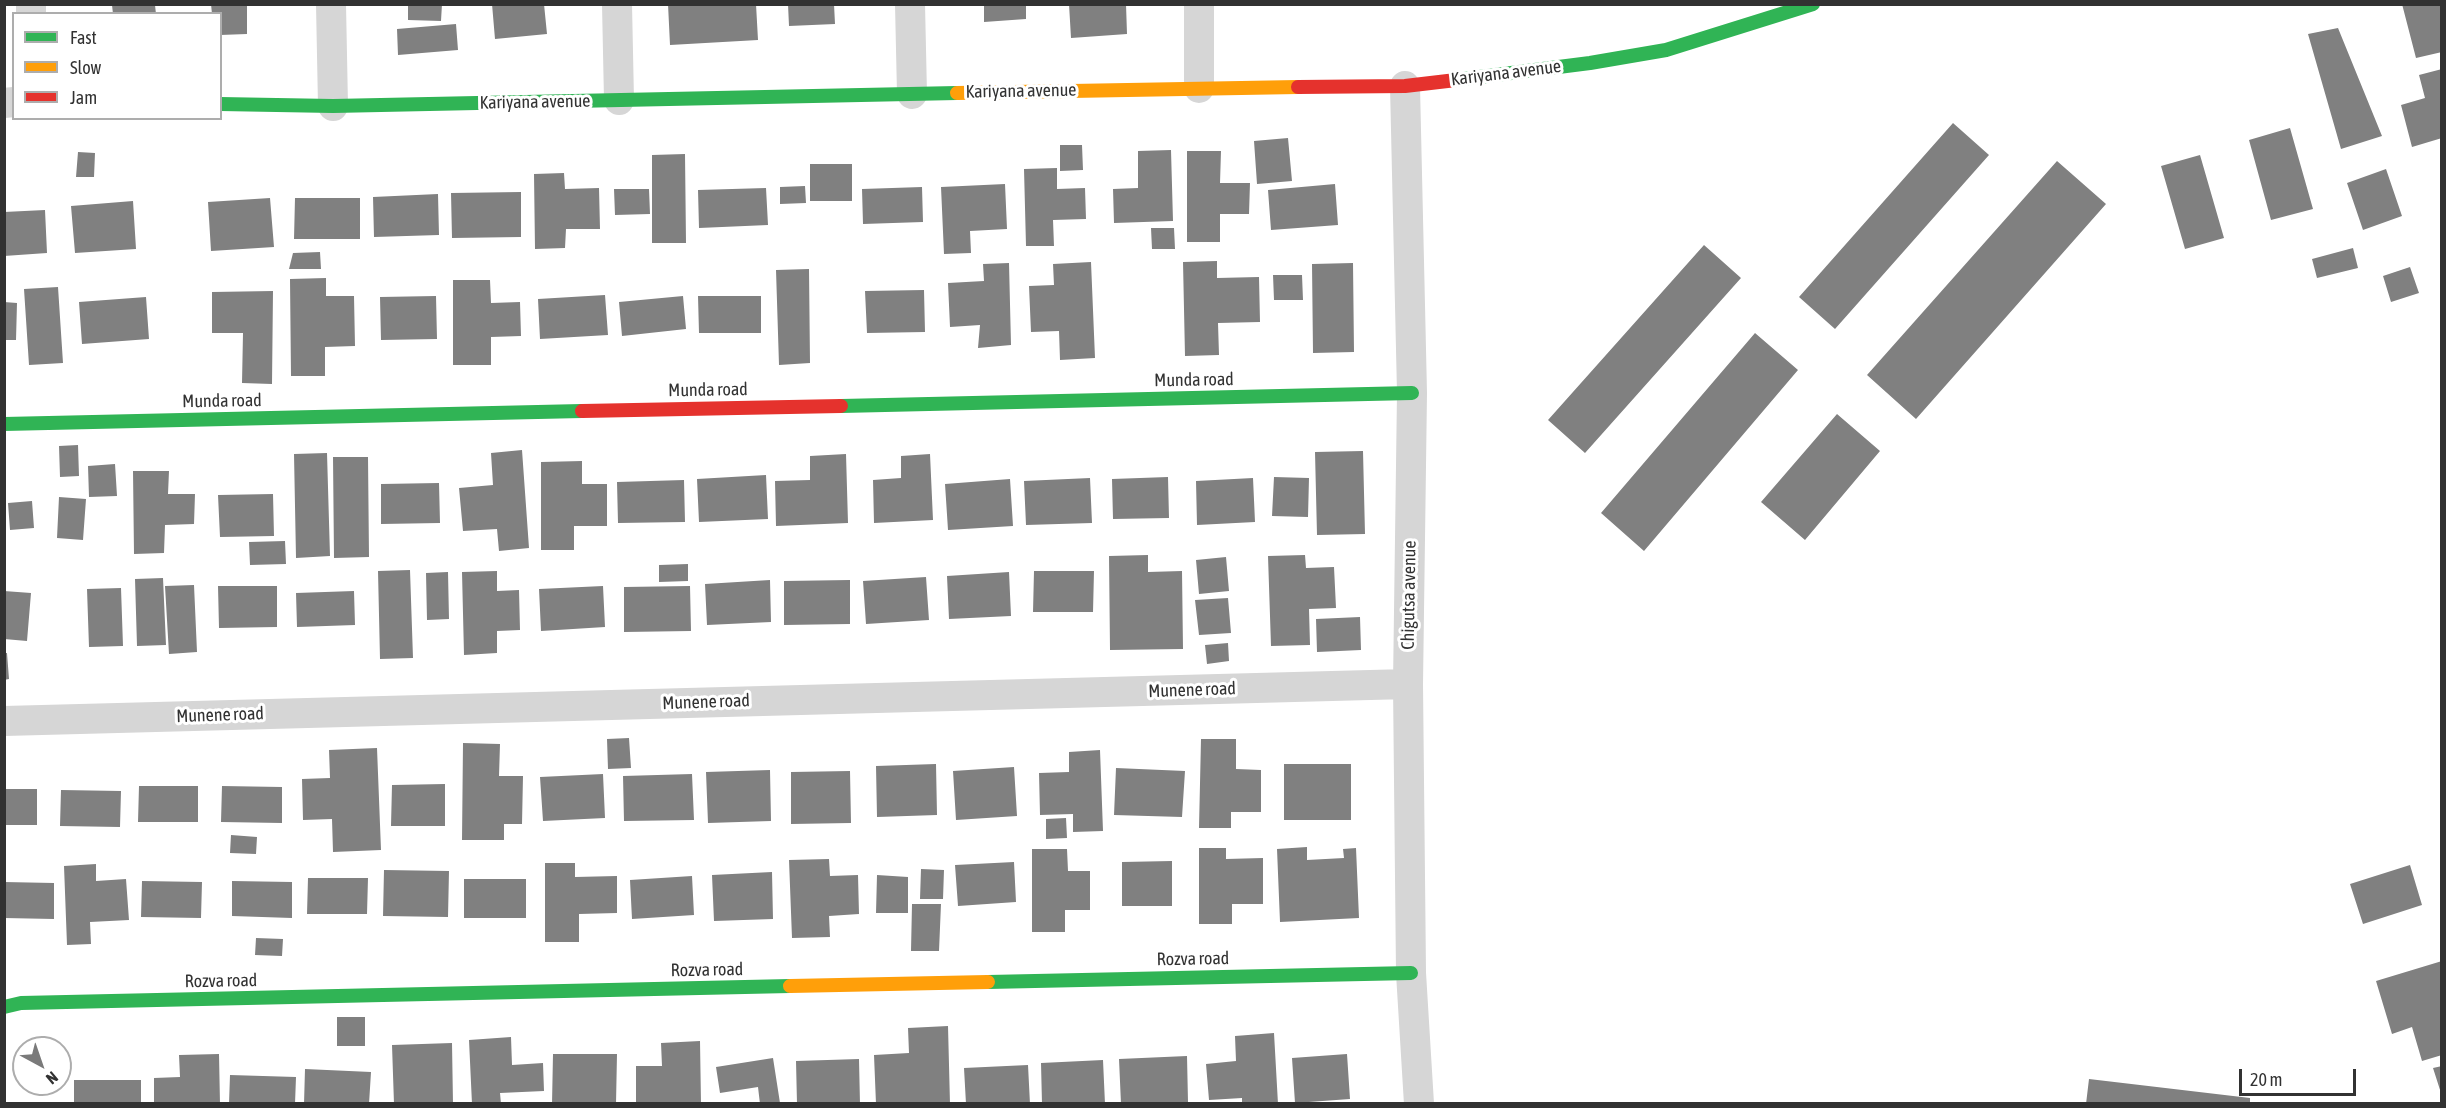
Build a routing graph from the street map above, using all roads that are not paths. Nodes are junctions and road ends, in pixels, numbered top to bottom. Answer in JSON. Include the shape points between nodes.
{"nodes":[{"id":1,"x":331,"y":4,"type":"edge"},
{"id":2,"x":617,"y":4,"type":"edge"},
{"id":3,"x":910,"y":4,"type":"edge"},
{"id":4,"x":1199,"y":4,"type":"edge"},
{"id":5,"x":1813,"y":4,"type":"edge"},
{"id":6,"x":1405,"y":86,"type":"junction"},
{"id":7,"x":1199,"y":88,"type":"junction"},
{"id":8,"x":912,"y":94,"type":"junction"},
{"id":9,"x":619,"y":100,"type":"junction"},
{"id":10,"x":222,"y":104,"type":"edge"},
{"id":11,"x":333,"y":106,"type":"junction"},
{"id":12,"x":1412,"y":393,"type":"junction"},
{"id":13,"x":4,"y":424,"type":"edge"},
{"id":14,"x":1408,"y":684,"type":"junction"},
{"id":15,"x":4,"y":721,"type":"edge"},
{"id":16,"x":1412,"y":973,"type":"junction"},
{"id":17,"x":4,"y":1007,"type":"edge"},
{"id":18,"x":1419,"y":1104,"type":"edge"}],
"edges":[{"from":1,"to":11,"type":"street"},
{"from":2,"to":9,"type":"street"},
{"from":3,"to":8,"type":"street"},
{"from":4,"to":7,"type":"street"},
{"from":5,"to":6,"type":"street","name":"Kariyana avenue","via":[[1666,50]]},
{"from":6,"to":7,"type":"street","name":"Kariyana avenue"},
{"from":6,"to":12,"type":"street","name":"Chigutsa avenue"},
{"from":7,"to":8,"type":"street","name":"Kariyana avenue"},
{"from":8,"to":9,"type":"street","name":"Kariyana avenue"},
{"from":9,"to":11,"type":"street","name":"Kariyana avenue"},
{"from":10,"to":11,"type":"street","name":"Kariyana avenue"},
{"from":12,"to":13,"type":"street","name":"Munda road"},
{"from":12,"to":14,"type":"street","name":"Chigutsa avenue"},
{"from":14,"to":15,"type":"street","name":"Munene road"},
{"from":14,"to":16,"type":"street","name":"Chigutsa avenue"},
{"from":16,"to":17,"type":"street","name":"Rozva road","via":[[57,1002]]},
{"from":16,"to":18,"type":"street","name":"Chigutsa avenue"}]}
